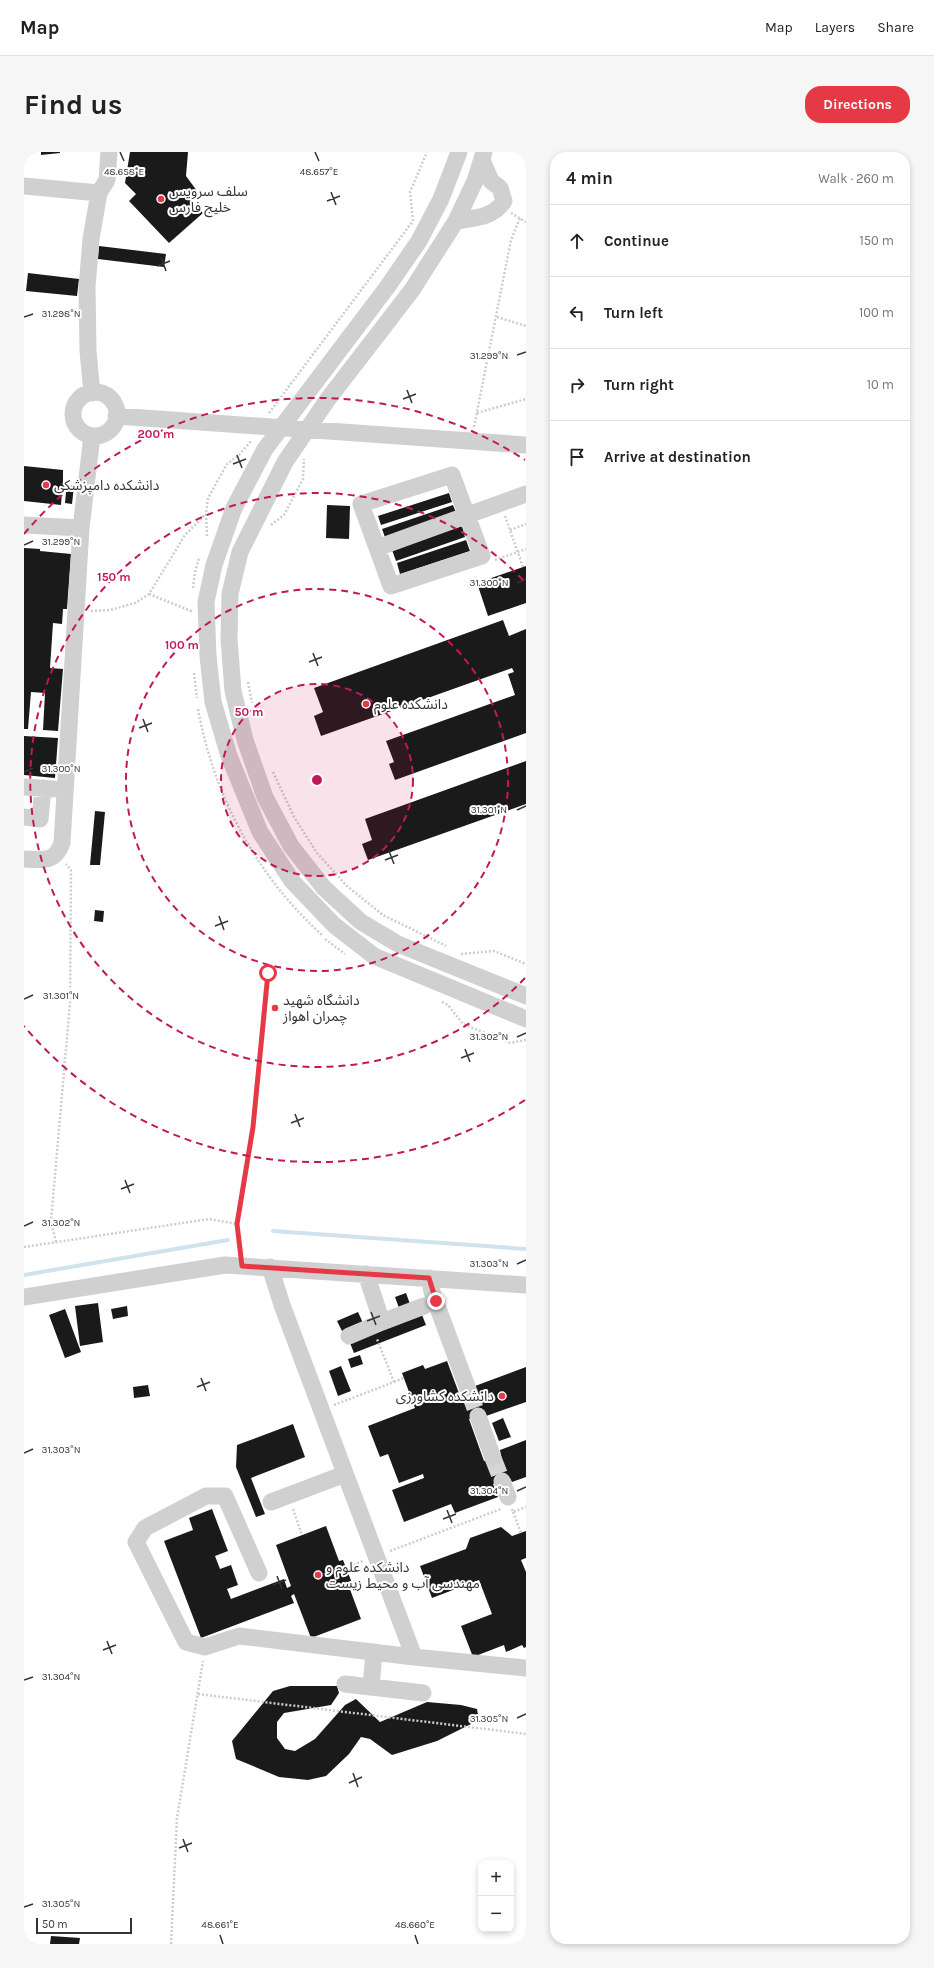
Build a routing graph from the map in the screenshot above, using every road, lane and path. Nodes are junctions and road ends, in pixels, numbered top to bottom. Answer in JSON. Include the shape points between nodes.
{"nodes":[{"id":1,"x":109,"y":152,"type":"edge"},
{"id":2,"x":459,"y":152,"type":"edge"},
{"id":3,"x":483,"y":156,"type":"edge"},
{"id":4,"x":24,"y":186,"type":"edge"},
{"id":5,"x":99,"y":193,"type":"junction"},
{"id":6,"x":513,"y":207,"type":"dead end"},
{"id":7,"x":506,"y":217,"type":"dead end"},
{"id":8,"x":520,"y":218,"type":"dead end"},
{"id":9,"x":456,"y":221,"type":"junction"},
{"id":10,"x":497,"y":317,"type":"junction"},
{"id":11,"x":526,"y":326,"type":"edge"},
{"id":12,"x":92,"y":393,"type":"junction"},
{"id":13,"x":526,"y":399,"type":"edge"},
{"id":14,"x":477,"y":414,"type":"junction"},
{"id":15,"x":116,"y":416,"type":"junction"},
{"id":16,"x":282,"y":427,"type":"junction"},
{"id":17,"x":307,"y":429,"type":"junction"},
{"id":18,"x":92,"y":436,"type":"junction"},
{"id":19,"x":471,"y":441,"type":"junction"},
{"id":20,"x":526,"y":445,"type":"edge"},
{"id":21,"x":305,"y":455,"type":"dead end"},
{"id":22,"x":526,"y":494,"type":"edge"},
{"id":23,"x":500,"y":504,"type":"junction"},
{"id":24,"x":206,"y":514,"type":"dead end"},
{"id":25,"x":467,"y":516,"type":"junction"},
{"id":26,"x":526,"y":524,"type":"edge"},
{"id":27,"x":24,"y":525,"type":"edge"},
{"id":28,"x":268,"y":527,"type":"dead end"},
{"id":29,"x":81,"y":528,"type":"junction"},
{"id":30,"x":510,"y":530,"type":"junction"},
{"id":31,"x":377,"y":548,"type":"junction"},
{"id":32,"x":523,"y":567,"type":"dead end"},
{"id":33,"x":76,"y":613,"type":"junction"},
{"id":34,"x":248,"y":679,"type":"dead end"},
{"id":35,"x":254,"y":709,"type":"dead end"},
{"id":36,"x":270,"y":765,"type":"dead end"},
{"id":37,"x":24,"y":787,"type":"edge"},
{"id":38,"x":43,"y":788,"type":"junction"},
{"id":39,"x":65,"y":790,"type":"junction"},
{"id":40,"x":24,"y":817,"type":"edge"},
{"id":41,"x":58,"y":854,"type":"junction"},
{"id":42,"x":24,"y":859,"type":"edge"},
{"id":43,"x":449,"y":948,"type":"dead end"},
{"id":44,"x":455,"y":951,"type":"dead end"},
{"id":45,"x":526,"y":964,"type":"edge"},
{"id":46,"x":268,"y":973,"type":"dead end"},
{"id":47,"x":526,"y":996,"type":"edge"},
{"id":48,"x":526,"y":1019,"type":"edge"},
{"id":49,"x":237,"y":1224,"type":"junction"},
{"id":50,"x":56,"y":1242,"type":"junction"},
{"id":51,"x":24,"y":1247,"type":"edge"},
{"id":52,"x":242,"y":1266,"type":"junction"},
{"id":53,"x":270,"y":1267,"type":"junction"},
{"id":54,"x":366,"y":1274,"type":"junction"},
{"id":55,"x":429,"y":1278,"type":"junction"},
{"id":56,"x":526,"y":1285,"type":"edge"},
{"id":57,"x":24,"y":1297,"type":"edge"},
{"id":58,"x":424,"y":1306,"type":"dead end"},
{"id":59,"x":377,"y":1324,"type":"junction"},
{"id":60,"x":349,"y":1336,"type":"dead end"},
{"id":61,"x":403,"y":1378,"type":"dead end"},
{"id":62,"x":394,"y":1382,"type":"junction"},
{"id":63,"x":469,"y":1392,"type":"tunnel mouth"},
{"id":64,"x":321,"y":1410,"type":"junction"},
{"id":65,"x":478,"y":1416,"type":"tunnel mouth"},
{"id":66,"x":493,"y":1458,"type":"tunnel mouth"},
{"id":67,"x":345,"y":1474,"type":"junction"},
{"id":68,"x":502,"y":1481,"type":"tunnel mouth"},
{"id":69,"x":288,"y":1496,"type":"junction"},
{"id":70,"x":271,"y":1502,"type":"dead end"},
{"id":71,"x":508,"y":1506,"type":"junction"},
{"id":72,"x":521,"y":1533,"type":"dead end"},
{"id":73,"x":302,"y":1535,"type":"dead end"},
{"id":74,"x":376,"y":1556,"type":"junction"},
{"id":75,"x":346,"y":1568,"type":"dead end"},
{"id":76,"x":259,"y":1573,"type":"dead end"},
{"id":77,"x":205,"y":1647,"type":"junction"},
{"id":78,"x":374,"y":1652,"type":"junction"},
{"id":79,"x":414,"y":1657,"type":"junction"},
{"id":80,"x":526,"y":1668,"type":"edge"},
{"id":81,"x":346,"y":1684,"type":"dead end"},
{"id":82,"x":371,"y":1687,"type":"junction"},
{"id":83,"x":423,"y":1693,"type":"dead end"},
{"id":84,"x":198,"y":1694,"type":"junction"},
{"id":85,"x":526,"y":1734,"type":"edge"},
{"id":86,"x":171,"y":1944,"type":"edge"}],
"edges":[{"from":1,"to":5,"type":"lane","via":[[107,180]]},
{"from":2,"to":16,"type":"lane","via":[[441,198],[419,242]]},
{"from":3,"to":9,"type":"lane","via":[[475,181]]},
{"from":3,"to":9,"type":"lane","via":[[491,181],[500,188],[504,201],[498,210],[482,217]]},
{"from":4,"to":5,"type":"lane"},
{"from":5,"to":12,"type":"lane","via":[[91,239],[87,286]]},
{"from":6,"to":7,"type":"path"},
{"from":8,"to":10,"type":"path","via":[[511,240]]},
{"from":9,"to":17,"type":"lane","via":[[412,290]]},
{"from":10,"to":11,"type":"path"},
{"from":10,"to":14,"type":"path"},
{"from":12,"to":15,"type":"lane","via":[[97,392],[113,402]]},
{"from":12,"to":18,"type":"lane","via":[[79,399],[74,407],[73,417],[76,426],[83,433]]},
{"from":13,"to":14,"type":"path"},
{"from":14,"to":19,"type":"path"},
{"from":15,"to":16,"type":"lane"},
{"from":15,"to":18,"type":"lane","via":[[110,430],[102,435]]},
{"from":16,"to":17,"type":"lane"},
{"from":16,"to":48,"type":"lane","via":[[265,449],[234,508],[214,565],[206,602],[213,702],[234,770],[260,832],[292,880],[334,925],[374,956]]},
{"from":17,"to":19,"type":"lane"},
{"from":17,"to":47,"type":"lane","via":[[284,462],[240,552],[230,594],[229,639],[233,691],[245,740],[265,797],[291,846],[324,888],[361,922],[398,944]]},
{"from":18,"to":29,"type":"lane"},
{"from":19,"to":20,"type":"lane"},
{"from":21,"to":28,"type":"path","via":[[303,479],[284,515]]},
{"from":22,"to":23,"type":"lane"},
{"from":23,"to":25,"type":"lane"},
{"from":23,"to":30,"type":"path"},
{"from":24,"to":33,"type":"path","via":[[185,535],[149,594],[135,603],[110,610]]},
{"from":25,"to":31,"type":"lane"},
{"from":25,"to":31,"type":"lane","via":[[482,556],[391,586]]},
{"from":25,"to":31,"type":"lane","via":[[452,475],[361,504]]},
{"from":26,"to":30,"type":"path"},
{"from":27,"to":29,"type":"lane"},
{"from":29,"to":33,"type":"lane"},
{"from":30,"to":32,"type":"path"},
{"from":33,"to":39,"type":"lane"},
{"from":34,"to":35,"type":"path"},
{"from":36,"to":43,"type":"path","via":[[294,818],[317,853],[348,886],[383,915]]},
{"from":37,"to":38,"type":"lane"},
{"from":38,"to":39,"type":"lane"},
{"from":38,"to":40,"type":"lane","via":[[40,818]]},
{"from":39,"to":41,"type":"lane","via":[[62,843]]},
{"from":41,"to":42,"type":"lane","via":[[51,859]]},
{"from":41,"to":50,"type":"path","via":[[71,870],[70,1003],[51,1221]]},
{"from":44,"to":45,"type":"path","via":[[461,954],[494,951]]},
{"from":46,"to":49,"type":"path","via":[[253,1127]]},
{"from":49,"to":50,"type":"path","via":[[209,1219]]},
{"from":49,"to":52,"type":"path"},
{"from":50,"to":51,"type":"path"},
{"from":52,"to":53,"type":"lane"},
{"from":52,"to":57,"type":"lane","via":[[225,1265]]},
{"from":53,"to":54,"type":"lane"},
{"from":53,"to":64,"type":"lane"},
{"from":54,"to":55,"type":"lane"},
{"from":54,"to":59,"type":"lane"},
{"from":55,"to":56,"type":"lane"},
{"from":55,"to":63,"type":"lane"},
{"from":58,"to":59,"type":"lane"},
{"from":59,"to":60,"type":"lane"},
{"from":59,"to":62,"type":"path"},
{"from":61,"to":62,"type":"path"},
{"from":62,"to":64,"type":"path"},
{"from":64,"to":67,"type":"lane"},
{"from":65,"to":66,"type":"lane"},
{"from":67,"to":69,"type":"lane"},
{"from":67,"to":74,"type":"lane"},
{"from":68,"to":71,"type":"lane"},
{"from":69,"to":70,"type":"lane"},
{"from":69,"to":73,"type":"path"},
{"from":71,"to":72,"type":"path"},
{"from":71,"to":74,"type":"path"},
{"from":74,"to":75,"type":"path"},
{"from":74,"to":79,"type":"lane"},
{"from":76,"to":77,"type":"lane","via":[[225,1496],[206,1496],[145,1528],[136,1542],[177,1626],[186,1642]]},
{"from":77,"to":78,"type":"lane","via":[[239,1636]]},
{"from":77,"to":84,"type":"path"},
{"from":78,"to":79,"type":"lane"},
{"from":78,"to":82,"type":"lane"},
{"from":79,"to":80,"type":"lane"},
{"from":81,"to":82,"type":"lane"},
{"from":82,"to":83,"type":"lane"},
{"from":84,"to":85,"type":"path"},
{"from":84,"to":86,"type":"path","via":[[177,1818]]}]}
